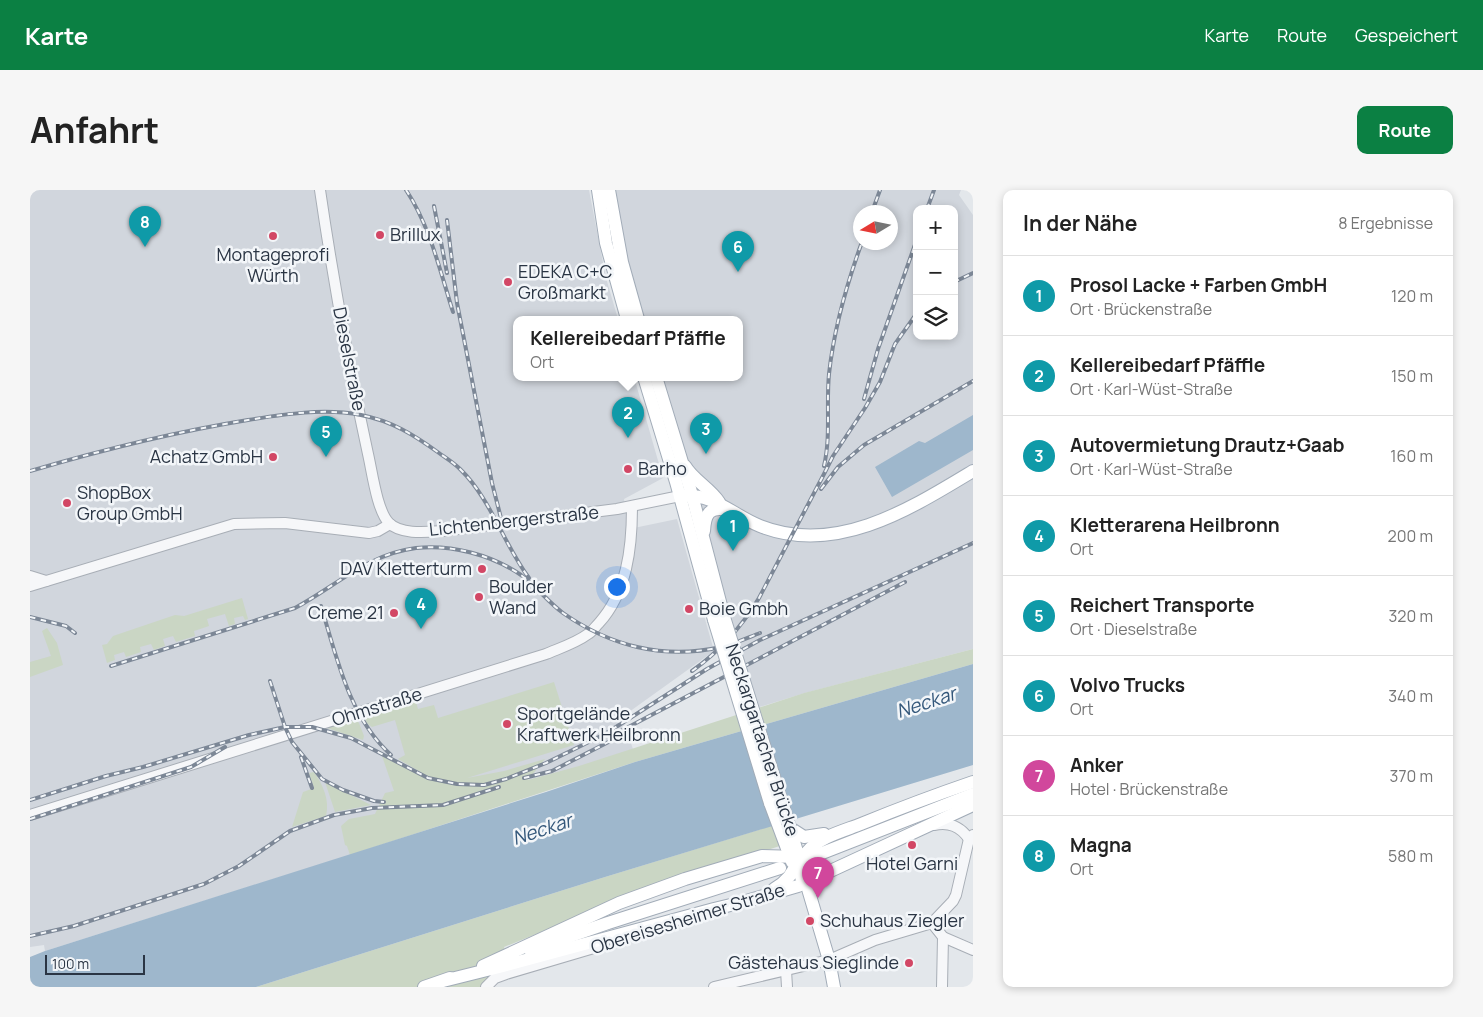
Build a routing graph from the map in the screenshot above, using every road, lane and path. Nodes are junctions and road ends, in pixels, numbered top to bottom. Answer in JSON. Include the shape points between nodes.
{"nodes":[{"id":1,"x":320,"y":190,"type":"edge"},
{"id":2,"x":598,"y":190,"type":"edge"},
{"id":3,"x":608,"y":190,"type":"edge"},
{"id":4,"x":626,"y":316,"type":"edge"},
{"id":5,"x":637,"y":316,"type":"edge"},
{"id":6,"x":645,"y":381,"type":"edge"},
{"id":7,"x":657,"y":381,"type":"edge"},
{"id":8,"x":682,"y":460,"type":"junction"},
{"id":9,"x":973,"y":471,"type":"edge"},
{"id":10,"x":686,"y":495,"type":"junction"},
{"id":11,"x":721,"y":505,"type":"junction"},
{"id":12,"x":632,"y":507,"type":"junction"},
{"id":13,"x":734,"y":512,"type":"junction"},
{"id":14,"x":390,"y":524,"type":"junction"},
{"id":15,"x":704,"y":539,"type":"junction"},
{"id":16,"x":30,"y":576,"type":"edge"},
{"id":17,"x":47,"y":581,"type":"junction"},
{"id":18,"x":30,"y":586,"type":"edge"},
{"id":19,"x":719,"y":618,"type":"junction"},
{"id":20,"x":973,"y":782,"type":"edge"},
{"id":21,"x":973,"y":794,"type":"edge"},
{"id":22,"x":973,"y":804,"type":"edge"},
{"id":23,"x":30,"y":815,"type":"edge"},
{"id":24,"x":883,"y":815,"type":"junction"},
{"id":25,"x":782,"y":831,"type":"junction"},
{"id":26,"x":907,"y":835,"type":"junction"},
{"id":27,"x":971,"y":837,"type":"edge"},
{"id":28,"x":762,"y":856,"type":"junction"},
{"id":29,"x":812,"y":857,"type":"dead end"},
{"id":30,"x":799,"y":867,"type":"junction"},
{"id":31,"x":780,"y":868,"type":"dead end"},
{"id":32,"x":681,"y":918,"type":"junction"},
{"id":33,"x":932,"y":923,"type":"junction"},
{"id":34,"x":943,"y":937,"type":"junction"},
{"id":35,"x":973,"y":950,"type":"edge"},
{"id":36,"x":829,"y":960,"type":"junction"},
{"id":37,"x":472,"y":970,"type":"junction"},
{"id":38,"x":786,"y":970,"type":"junction"},
{"id":39,"x":443,"y":981,"type":"junction"},
{"id":40,"x":739,"y":984,"type":"edge"},
{"id":41,"x":424,"y":987,"type":"edge"},
{"id":42,"x":486,"y":987,"type":"edge"},
{"id":43,"x":714,"y":987,"type":"edge"},
{"id":44,"x":787,"y":987,"type":"edge"},
{"id":45,"x":834,"y":987,"type":"edge"},
{"id":46,"x":942,"y":987,"type":"edge"}],
"edges":[{"from":1,"to":14,"type":"street","name":"Dieselstraße","via":[[343,334],[381,510]]},
{"from":2,"to":4,"type":"main road","via":[[606,243]]},
{"from":3,"to":5,"type":"main road","via":[[622,262]]},
{"from":6,"to":10,"type":"main road"},
{"from":7,"to":8,"type":"main road"},
{"from":8,"to":10,"type":"main road"},
{"from":8,"to":11,"type":"main road","via":[[689,472],[713,493]]},
{"from":9,"to":13,"type":"main road","via":[[904,511],[840,534],[810,536],[775,531]]},
{"from":10,"to":11,"type":"main road","via":[[704,497]]},
{"from":10,"to":12,"type":"street","name":"Lichtenbergerstraße"},
{"from":10,"to":15,"type":"main road"},
{"from":10,"to":19,"type":"main road"},
{"from":11,"to":13,"type":"main road"},
{"from":12,"to":14,"type":"street","name":"Lichtenbergerstraße","via":[[444,531],[405,530]]},
{"from":12,"to":23,"type":"street","name":"Ohmstraße","via":[[632,537],[619,592],[608,613],[589,634],[570,644],[528,660]]},
{"from":13,"to":15,"type":"main road","via":[[720,509],[708,513],[704,519]]},
{"from":14,"to":17,"type":"street","via":[[370,533],[285,523],[234,524]]},
{"from":15,"to":19,"type":"main road"},
{"from":16,"to":17,"type":"street"},
{"from":17,"to":18,"type":"street"},
{"from":19,"to":25,"type":"main road","name":"Neckargartacher Brücke","bridge":true},
{"from":19,"to":25,"type":"main road","name":"Neckargartacher Brücke","bridge":true,"via":[[770,803]]},
{"from":20,"to":24,"type":"main road"},
{"from":21,"to":29,"type":"main road"},
{"from":22,"to":26,"type":"main road"},
{"from":24,"to":25,"type":"main road","via":[[809,838]]},
{"from":24,"to":30,"type":"main road","via":[[814,844]]},
{"from":25,"to":28,"type":"main road"},
{"from":25,"to":30,"type":"main road","name":"Neckargartacher Brücke"},
{"from":26,"to":27,"type":"street","name":"Obereisesheimer Straße","via":[[940,824],[954,825]]},
{"from":26,"to":30,"type":"main road","name":"Obereisesheimer Straße"},
{"from":27,"to":33,"type":"street","via":[[956,895]]},
{"from":28,"to":30,"type":"main road"},
{"from":28,"to":37,"type":"main road","via":[[619,903]]},
{"from":30,"to":32,"type":"main road","name":"Obereisesheimer Straße","via":[[772,894]]},
{"from":30,"to":36,"type":"main road","name":"Neckargartacher Brücke"},
{"from":31,"to":37,"type":"main road"},
{"from":32,"to":39,"type":"main road"},
{"from":32,"to":42,"type":"street","name":"Obereisesheimer Straße","via":[[632,937],[506,974],[495,978]]},
{"from":33,"to":34,"type":"street"},
{"from":33,"to":36,"type":"street","via":[[875,940]]},
{"from":34,"to":35,"type":"street"},
{"from":34,"to":46,"type":"street"},
{"from":36,"to":38,"type":"street"},
{"from":36,"to":45,"type":"main road","name":"Neckargartacher Brücke"},
{"from":37,"to":39,"type":"main road"},
{"from":38,"to":40,"type":"street"},
{"from":38,"to":44,"type":"street"},
{"from":39,"to":41,"type":"main road"},
{"from":40,"to":43,"type":"street"}]}
